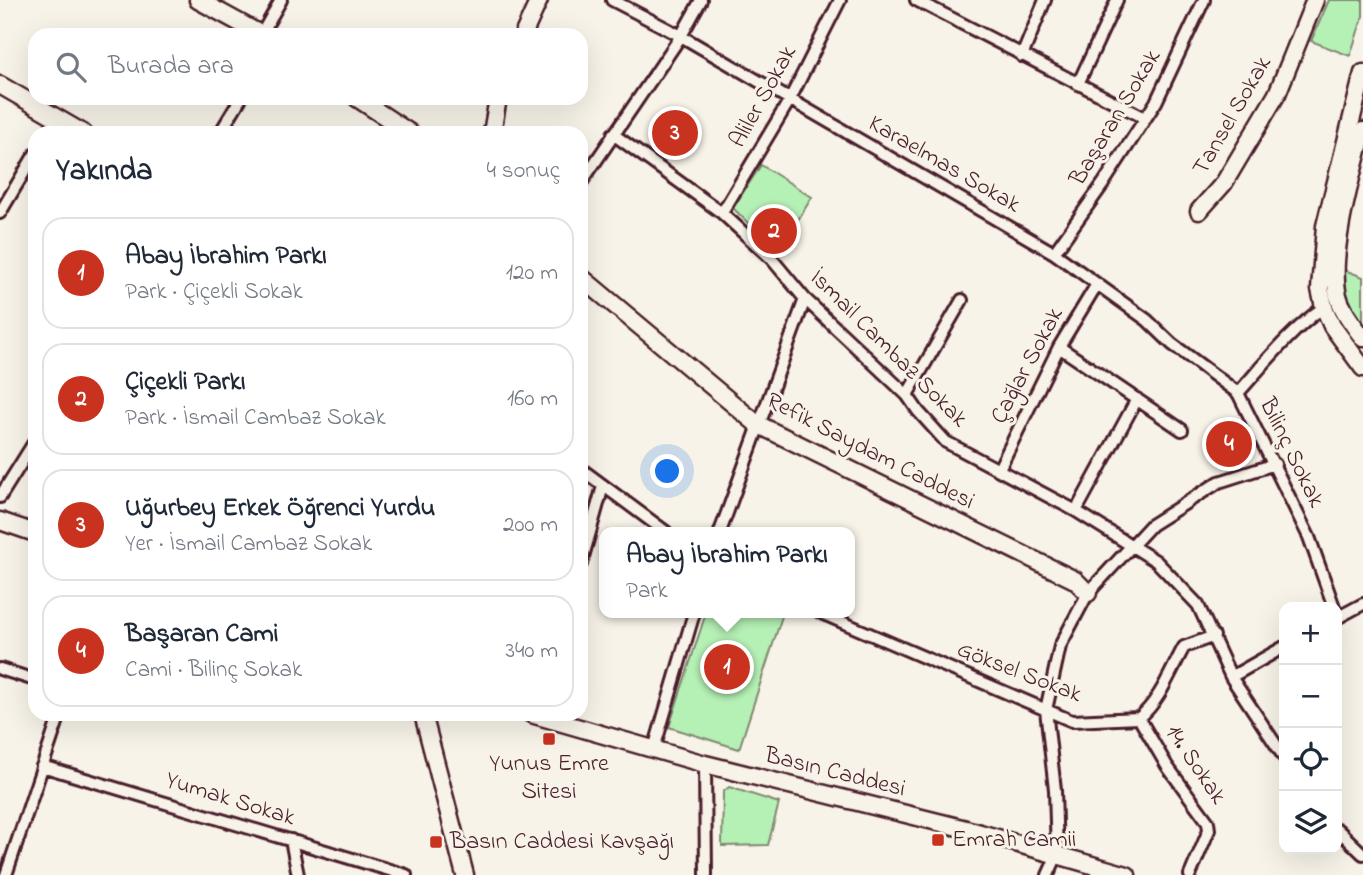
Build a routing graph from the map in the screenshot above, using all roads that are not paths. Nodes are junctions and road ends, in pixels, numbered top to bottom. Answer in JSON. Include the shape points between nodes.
{"nodes":[{"id":1,"x":198,"y":0,"type":"edge"},
{"id":2,"x":281,"y":0,"type":"edge"},
{"id":3,"x":539,"y":0,"type":"edge"},
{"id":4,"x":612,"y":0,"type":"edge"},
{"id":5,"x":701,"y":0,"type":"edge"},
{"id":6,"x":840,"y":0,"type":"edge"},
{"id":7,"x":916,"y":0,"type":"edge"},
{"id":8,"x":1045,"y":0,"type":"edge"},
{"id":9,"x":1117,"y":0,"type":"edge"},
{"id":10,"x":1204,"y":0,"type":"edge"},
{"id":11,"x":1315,"y":0,"type":"edge"},
{"id":12,"x":249,"y":28,"type":"edge"},
{"id":13,"x":266,"y":28,"type":"edge"},
{"id":14,"x":526,"y":28,"type":"edge"},
{"id":15,"x":681,"y":36,"type":"junction"},
{"id":16,"x":1023,"y":56,"type":"junction"},
{"id":17,"x":1363,"y":73,"type":"edge"},
{"id":18,"x":1078,"y":84,"type":"junction"},
{"id":19,"x":0,"y":85,"type":"edge"},
{"id":20,"x":789,"y":101,"type":"junction"},
{"id":21,"x":237,"y":105,"type":"edge"},
{"id":22,"x":368,"y":105,"type":"edge"},
{"id":23,"x":497,"y":105,"type":"edge"},
{"id":24,"x":1145,"y":118,"type":"junction"},
{"id":25,"x":52,"y":126,"type":"edge"},
{"id":26,"x":224,"y":126,"type":"edge"},
{"id":27,"x":399,"y":126,"type":"edge"},
{"id":28,"x":493,"y":126,"type":"edge"},
{"id":29,"x":1363,"y":131,"type":"edge"},
{"id":30,"x":613,"y":134,"type":"junction"},
{"id":31,"x":28,"y":166,"type":"edge"},
{"id":32,"x":588,"y":172,"type":"edge"},
{"id":33,"x":1199,"y":211,"type":"dead end"},
{"id":34,"x":0,"y":213,"type":"edge"},
{"id":35,"x":722,"y":213,"type":"junction"},
{"id":36,"x":1054,"y":253,"type":"junction"},
{"id":37,"x":588,"y":283,"type":"edge"},
{"id":38,"x":1097,"y":284,"type":"junction"},
{"id":39,"x":805,"y":299,"type":"junction"},
{"id":40,"x":962,"y":300,"type":"dead end"},
{"id":41,"x":1324,"y":307,"type":"junction"},
{"id":42,"x":1363,"y":338,"type":"edge"},
{"id":43,"x":1059,"y":347,"type":"junction"},
{"id":44,"x":1363,"y":368,"type":"edge"},
{"id":45,"x":1238,"y":393,"type":"junction"},
{"id":46,"x":907,"y":395,"type":"junction"},
{"id":47,"x":1137,"y":399,"type":"junction"},
{"id":48,"x":757,"y":424,"type":"junction"},
{"id":49,"x":1182,"y":430,"type":"dead end"},
{"id":50,"x":28,"y":452,"type":"edge"},
{"id":51,"x":1275,"y":464,"type":"junction"},
{"id":52,"x":999,"y":469,"type":"junction"},
{"id":53,"x":588,"y":474,"type":"edge"},
{"id":54,"x":603,"y":486,"type":"junction"},
{"id":55,"x":0,"y":497,"type":"edge"},
{"id":56,"x":1076,"y":511,"type":"junction"},
{"id":57,"x":0,"y":521,"type":"edge"},
{"id":58,"x":659,"y":527,"type":"edge"},
{"id":59,"x":722,"y":527,"type":"edge"},
{"id":60,"x":28,"y":531,"type":"edge"},
{"id":61,"x":588,"y":539,"type":"edge"},
{"id":62,"x":1132,"y":547,"type":"junction"},
{"id":63,"x":1088,"y":593,"type":"junction"},
{"id":64,"x":1332,"y":602,"type":"edge"},
{"id":65,"x":1363,"y":604,"type":"edge"},
{"id":66,"x":1342,"y":612,"type":"edge"},
{"id":67,"x":693,"y":618,"type":"edge"},
{"id":68,"x":833,"y":618,"type":"edge"},
{"id":69,"x":1214,"y":636,"type":"junction"},
{"id":70,"x":1279,"y":650,"type":"edge"},
{"id":71,"x":0,"y":670,"type":"edge"},
{"id":72,"x":1231,"y":677,"type":"junction"},
{"id":73,"x":28,"y":678,"type":"edge"},
{"id":74,"x":1045,"y":710,"type":"junction"},
{"id":75,"x":1139,"y":718,"type":"junction"},
{"id":76,"x":58,"y":721,"type":"edge"},
{"id":77,"x":425,"y":721,"type":"edge"},
{"id":78,"x":557,"y":721,"type":"edge"},
{"id":79,"x":654,"y":749,"type":"junction"},
{"id":80,"x":1279,"y":749,"type":"edge"},
{"id":81,"x":705,"y":764,"type":"junction"},
{"id":82,"x":42,"y":766,"type":"junction"},
{"id":83,"x":1342,"y":834,"type":"edge"},
{"id":84,"x":291,"y":841,"type":"junction"},
{"id":85,"x":1363,"y":854,"type":"edge"},
{"id":86,"x":1057,"y":855,"type":"junction"},
{"id":87,"x":6,"y":875,"type":"edge"},
{"id":88,"x":298,"y":875,"type":"edge"},
{"id":89,"x":406,"y":875,"type":"edge"},
{"id":90,"x":465,"y":875,"type":"edge"},
{"id":91,"x":706,"y":875,"type":"edge"},
{"id":92,"x":1048,"y":875,"type":"edge"},
{"id":93,"x":1127,"y":875,"type":"edge"},
{"id":94,"x":1190,"y":875,"type":"edge"}],
"edges":[{"from":1,"to":12,"type":"street"},
{"from":2,"to":13,"type":"street"},
{"from":3,"to":14,"type":"street"},
{"from":4,"to":15,"type":"street","name":"Karaelmas Sokak"},
{"from":5,"to":15,"type":"street"},
{"from":6,"to":20,"type":"street","name":"Aliler Sokak"},
{"from":7,"to":16,"type":"street"},
{"from":8,"to":16,"type":"street"},
{"from":9,"to":18,"type":"street"},
{"from":10,"to":24,"type":"street","name":"Başaran Sokak"},
{"from":11,"to":33,"type":"street","name":"Tansel Sokak","via":[[1277,94],[1224,183]]},
{"from":15,"to":20,"type":"street","name":"Karaelmas Sokak"},
{"from":15,"to":30,"type":"street"},
{"from":16,"to":18,"type":"street"},
{"from":17,"to":41,"type":"street","via":[[1325,226],[1320,279]]},
{"from":18,"to":24,"type":"street"},
{"from":19,"to":25,"type":"street"},
{"from":20,"to":35,"type":"street","name":"Aliler Sokak"},
{"from":20,"to":36,"type":"street","name":"Karaelmas Sokak"},
{"from":21,"to":26,"type":"street"},
{"from":22,"to":27,"type":"street"},
{"from":23,"to":28,"type":"street"},
{"from":24,"to":36,"type":"street","name":"Başaran Sokak"},
{"from":29,"to":42,"type":"street","via":[[1341,227],[1337,291]]},
{"from":30,"to":32,"type":"street"},
{"from":30,"to":35,"type":"street","name":"İsmail Cambaz Sokak"},
{"from":31,"to":34,"type":"street"},
{"from":35,"to":39,"type":"street","name":"İsmail Cambaz Sokak","via":[[771,258]]},
{"from":36,"to":38,"type":"street","name":"Karaelmas Sokak"},
{"from":37,"to":48,"type":"street","name":"Refik Saydam Caddesi"},
{"from":38,"to":43,"type":"street","name":"Çağlar Sokak"},
{"from":38,"to":45,"type":"street","name":"Karaelmas Sokak"},
{"from":39,"to":46,"type":"street","name":"İsmail Cambaz Sokak"},
{"from":39,"to":48,"type":"street"},
{"from":40,"to":46,"type":"street"},
{"from":41,"to":44,"type":"street"},
{"from":41,"to":45,"type":"street","name":"Bilinç Sokak","via":[[1292,334]]},
{"from":43,"to":47,"type":"street"},
{"from":43,"to":52,"type":"street","name":"Çağlar Sokak"},
{"from":45,"to":51,"type":"street","name":"Bilinç Sokak"},
{"from":46,"to":52,"type":"street","name":"İsmail Cambaz Sokak","via":[[946,442]]},
{"from":47,"to":49,"type":"street"},
{"from":47,"to":56,"type":"street"},
{"from":48,"to":59,"type":"street"},
{"from":48,"to":63,"type":"street","name":"Refik Saydam Caddesi","via":[[1075,580]]},
{"from":50,"to":55,"type":"street"},
{"from":51,"to":62,"type":"street","via":[[1220,482],[1151,524]]},
{"from":51,"to":64,"type":"street","name":"Bilinç Sokak","via":[[1309,537]]},
{"from":52,"to":56,"type":"street","name":"İsmail Cambaz Sokak"},
{"from":53,"to":54,"type":"street"},
{"from":54,"to":58,"type":"street"},
{"from":54,"to":61,"type":"street"},
{"from":56,"to":62,"type":"street","name":"İsmail Cambaz Sokak"},
{"from":57,"to":60,"type":"street"},
{"from":62,"to":63,"type":"street"},
{"from":62,"to":69,"type":"street","name":"İsmail Cambaz Sokak","via":[[1156,561],[1198,605]]},
{"from":63,"to":74,"type":"street","via":[[1059,646]]},
{"from":65,"to":66,"type":"street"},
{"from":67,"to":79,"type":"street"},
{"from":68,"to":74,"type":"street","name":"Göksel Sokak"},
{"from":69,"to":72,"type":"street","name":"İsmail Cambaz Sokak"},
{"from":69,"to":75,"type":"street","via":[[1184,647]]},
{"from":70,"to":72,"type":"street"},
{"from":71,"to":73,"type":"street"},
{"from":72,"to":80,"type":"street","name":"İsmail Cambaz Sokak"},
{"from":74,"to":75,"type":"street","name":"Göksel Sokak","via":[[1072,721]]},
{"from":74,"to":86,"type":"street"},
{"from":75,"to":94,"type":"street","name":"14. Sokak","via":[[1208,822],[1209,830]]},
{"from":76,"to":82,"type":"street"},
{"from":77,"to":90,"type":"street"},
{"from":78,"to":79,"type":"street","name":"Basın Caddesi"},
{"from":79,"to":81,"type":"street","name":"Basın Caddesi"},
{"from":81,"to":86,"type":"street","name":"Basın Caddesi"},
{"from":81,"to":91,"type":"street"},
{"from":82,"to":84,"type":"street","name":"Yumak Sokak"},
{"from":82,"to":87,"type":"street"},
{"from":83,"to":85,"type":"street"},
{"from":84,"to":88,"type":"street"},
{"from":84,"to":89,"type":"street","name":"Yumak Sokak"},
{"from":86,"to":92,"type":"street"},
{"from":86,"to":93,"type":"street","name":"Basın Caddesi"}]}
